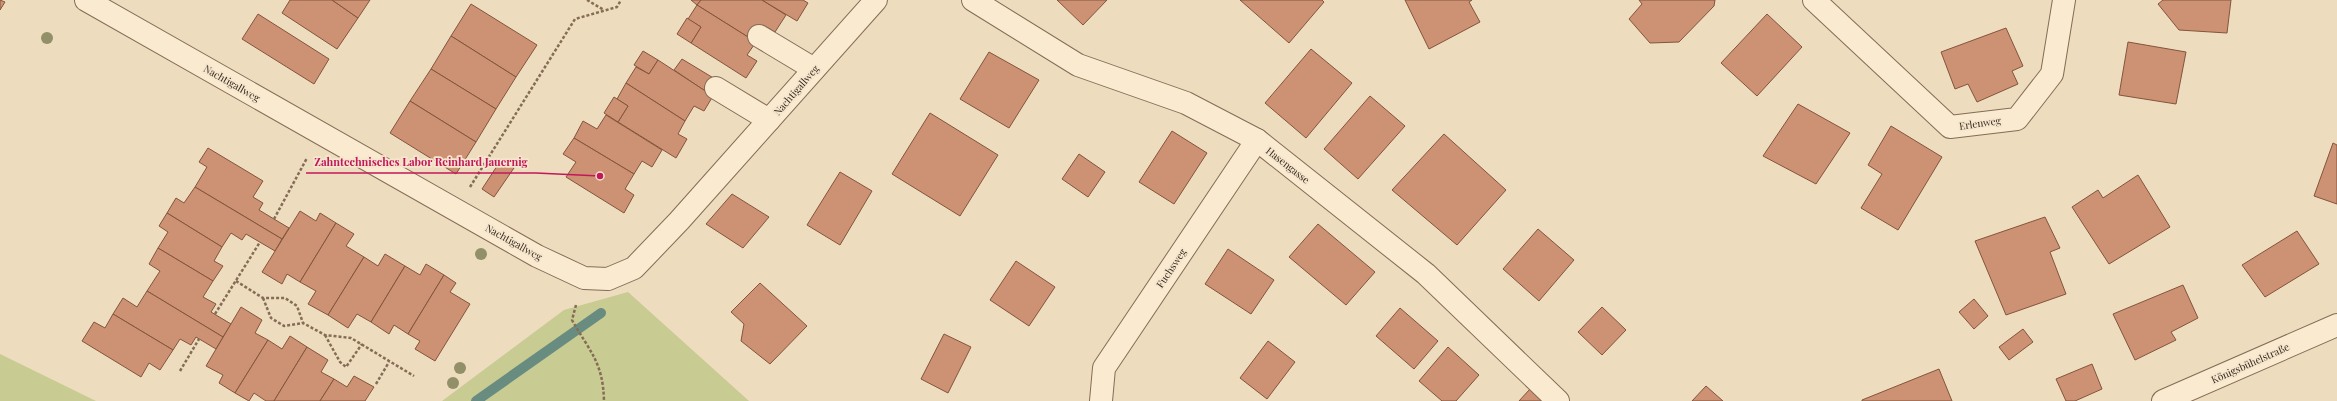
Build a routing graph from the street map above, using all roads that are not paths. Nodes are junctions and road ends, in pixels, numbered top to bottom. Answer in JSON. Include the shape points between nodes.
{"nodes":[{"id":1,"x":86,"y":0,"type":"edge"},
{"id":2,"x":876,"y":0,"type":"edge"},
{"id":3,"x":973,"y":0,"type":"edge"},
{"id":4,"x":1814,"y":0,"type":"edge"},
{"id":5,"x":2064,"y":0,"type":"edge"},
{"id":6,"x":759,"y":36,"type":"dead end"},
{"id":7,"x":814,"y":70,"type":"junction"},
{"id":8,"x":716,"y":88,"type":"dead end"},
{"id":9,"x":769,"y":120,"type":"junction"},
{"id":10,"x":1257,"y":140,"type":"junction"},
{"id":11,"x":2337,"y":325,"type":"edge"},
{"id":12,"x":1101,"y":401,"type":"edge"},
{"id":13,"x":1558,"y":401,"type":"edge"},
{"id":14,"x":2163,"y":401,"type":"edge"}],
"edges":[{"from":1,"to":9,"type":"street","name":"Nachtigallweg","via":[[537,256],[584,278],[608,279],[634,268],[680,221]]},
{"from":2,"to":7,"type":"street","name":"Nachtigallweg"},
{"from":3,"to":10,"type":"street","name":"Hasengasse","via":[[1078,65],[1186,103]]},
{"from":4,"to":5,"type":"street","name":"Erlenweg","via":[[1950,127],[2017,118],[2052,74]]},
{"from":6,"to":7,"type":"street"},
{"from":7,"to":9,"type":"street","name":"Nachtigallweg"},
{"from":8,"to":9,"type":"street"},
{"from":10,"to":12,"type":"street","name":"Fuchsweg","via":[[1104,368]]},
{"from":10,"to":13,"type":"street","name":"Hasengasse","via":[[1426,274]]},
{"from":11,"to":14,"type":"street","name":"Königsbühelstraße"}]}
